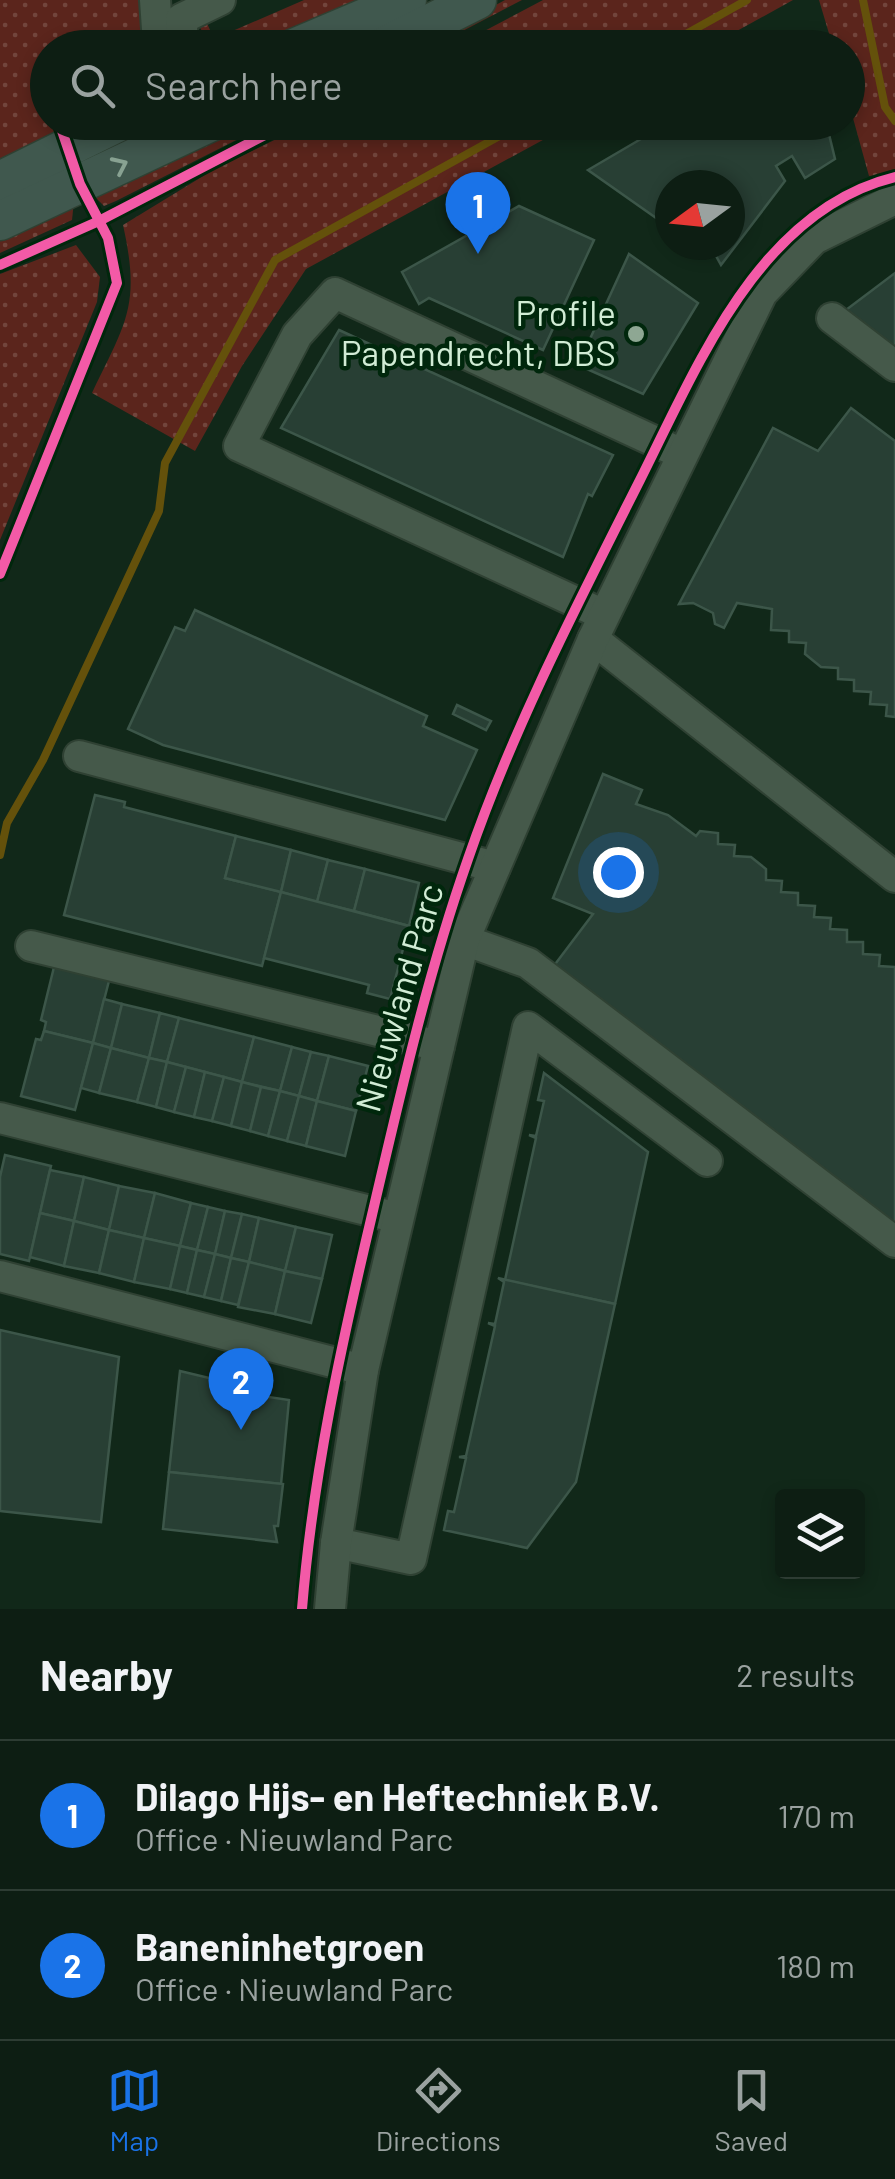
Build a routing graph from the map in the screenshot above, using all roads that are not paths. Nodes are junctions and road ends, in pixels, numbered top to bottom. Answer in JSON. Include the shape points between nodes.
{"nodes":[{"id":1,"x":154,"y":0,"type":"edge"},
{"id":2,"x":220,"y":0,"type":"edge"},
{"id":3,"x":407,"y":0,"type":"edge"},
{"id":4,"x":477,"y":0,"type":"edge"},
{"id":5,"x":182,"y":27,"type":"edge"},
{"id":6,"x":158,"y":30,"type":"edge"},
{"id":7,"x":336,"y":30,"type":"edge"},
{"id":8,"x":417,"y":30,"type":"edge"},
{"id":9,"x":82,"y":140,"type":"edge"},
{"id":10,"x":172,"y":140,"type":"edge"},
{"id":11,"x":0,"y":180,"type":"edge"},
{"id":12,"x":895,"y":199,"type":"edge"},
{"id":13,"x":0,"y":220,"type":"edge"},
{"id":14,"x":832,"y":318,"type":"dead end"},
{"id":15,"x":895,"y":366,"type":"edge"},
{"id":16,"x":682,"y":454,"type":"junction"},
{"id":17,"x":598,"y":627,"type":"junction"},
{"id":18,"x":78,"y":756,"type":"dead end"},
{"id":19,"x":495,"y":867,"type":"junction"},
{"id":20,"x":895,"y":877,"type":"edge"},
{"id":21,"x":464,"y":940,"type":"junction"},
{"id":22,"x":32,"y":946,"type":"dead end"},
{"id":23,"x":438,"y":1046,"type":"junction"},
{"id":24,"x":0,"y":1118,"type":"edge"},
{"id":25,"x":706,"y":1161,"type":"dead end"},
{"id":26,"x":398,"y":1218,"type":"junction"},
{"id":27,"x":895,"y":1242,"type":"edge"},
{"id":28,"x":0,"y":1276,"type":"edge"},
{"id":29,"x":363,"y":1370,"type":"junction"},
{"id":30,"x":336,"y":1543,"type":"junction"},
{"id":31,"x":330,"y":1609,"type":"edge"}],
"edges":[{"from":1,"to":6,"type":"street"},
{"from":2,"to":5,"type":"street"},
{"from":3,"to":7,"type":"main road"},
{"from":4,"to":8,"type":"main road"},
{"from":9,"to":11,"type":"main road"},
{"from":13,"to":10,"type":"main road","one_way":true},
{"from":12,"to":16,"type":"street","name":"Nieuwland Parc","via":[[814,239],[762,293]]},
{"from":14,"to":15,"type":"street"},
{"from":16,"to":17,"type":"street","name":"Nieuwland Parc"},
{"from":16,"to":17,"type":"street","via":[[335,293],[297,335],[239,446]]},
{"from":17,"to":19,"type":"street","name":"Nieuwland Parc"},
{"from":17,"to":20,"type":"street"},
{"from":18,"to":19,"type":"street","name":"Nieuwland Parc"},
{"from":19,"to":21,"type":"street","name":"Nieuwland Parc"},
{"from":21,"to":23,"type":"street","name":"Nieuwland Parc"},
{"from":21,"to":27,"type":"street","via":[[528,962]]},
{"from":22,"to":23,"type":"street","name":"Nieuwland Parc"},
{"from":23,"to":26,"type":"street","name":"Nieuwland Parc"},
{"from":24,"to":26,"type":"street"},
{"from":25,"to":30,"type":"street","via":[[528,1027],[412,1559]]},
{"from":26,"to":29,"type":"street","name":"Nieuwland Parc"},
{"from":28,"to":29,"type":"street"},
{"from":29,"to":30,"type":"street","name":"Nieuwland Parc"},
{"from":30,"to":31,"type":"street","name":"Nieuwland Parc"}]}
